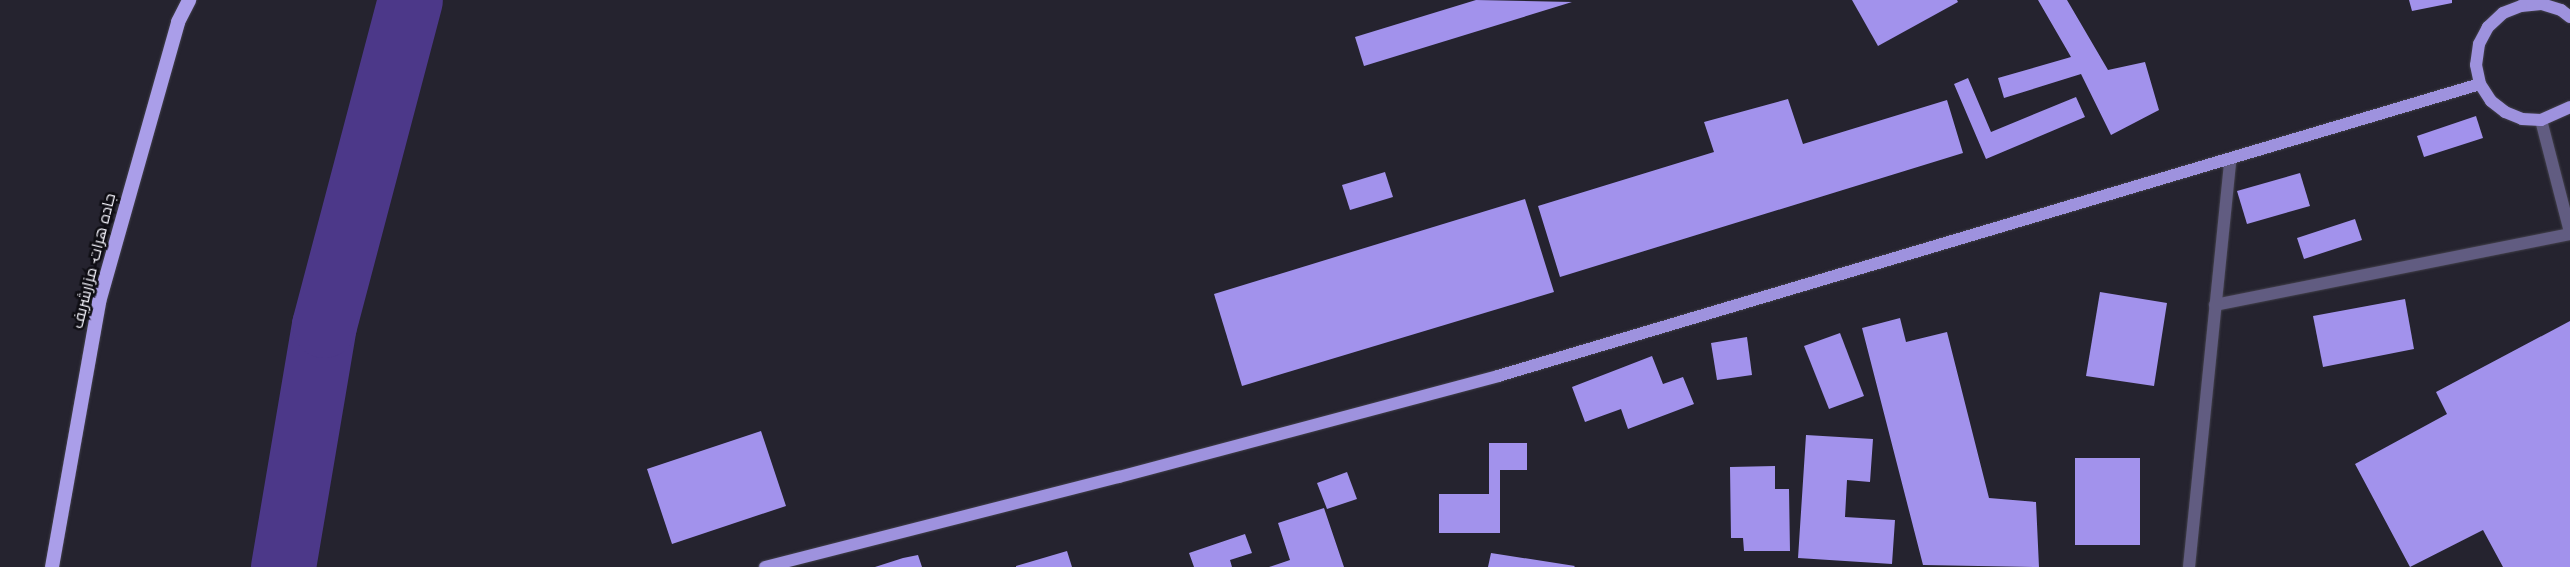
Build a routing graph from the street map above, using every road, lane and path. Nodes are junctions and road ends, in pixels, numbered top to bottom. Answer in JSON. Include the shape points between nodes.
{"nodes":[{"id":1,"x":189,"y":0,"type":"edge"},
{"id":2,"x":2520,"y":3,"type":"edge"},
{"id":3,"x":2570,"y":17,"type":"edge"},
{"id":4,"x":2480,"y":84,"type":"junction"},
{"id":5,"x":2570,"y":107,"type":"edge"},
{"id":6,"x":2541,"y":120,"type":"junction"},
{"id":7,"x":2230,"y":160,"type":"junction"},
{"id":8,"x":2570,"y":233,"type":"edge"},
{"id":9,"x":2215,"y":305,"type":"junction"},
{"id":10,"x":52,"y":567,"type":"edge"},
{"id":11,"x":765,"y":567,"type":"edge"},
{"id":12,"x":2189,"y":567,"type":"edge"}],
"edges":[{"from":1,"to":10,"type":"highway","name":"جاده هرات- مزارشریف","via":[[178,22],[99,302]]},
{"from":2,"to":3,"type":"main road","via":[[2541,4],[2561,10]]},
{"from":2,"to":4,"type":"main road","via":[[2488,27],[2479,44],[2476,64]]},
{"from":4,"to":6,"type":"main road","via":[[2491,101],[2505,112],[2522,119]]},
{"from":4,"to":7,"type":"main road"},
{"from":5,"to":6,"type":"main road"},
{"from":6,"to":8,"type":"street"},
{"from":7,"to":9,"type":"street"},
{"from":7,"to":11,"type":"main road","via":[[1489,378],[1119,478]]},
{"from":8,"to":9,"type":"street"},
{"from":9,"to":12,"type":"street"}]}
